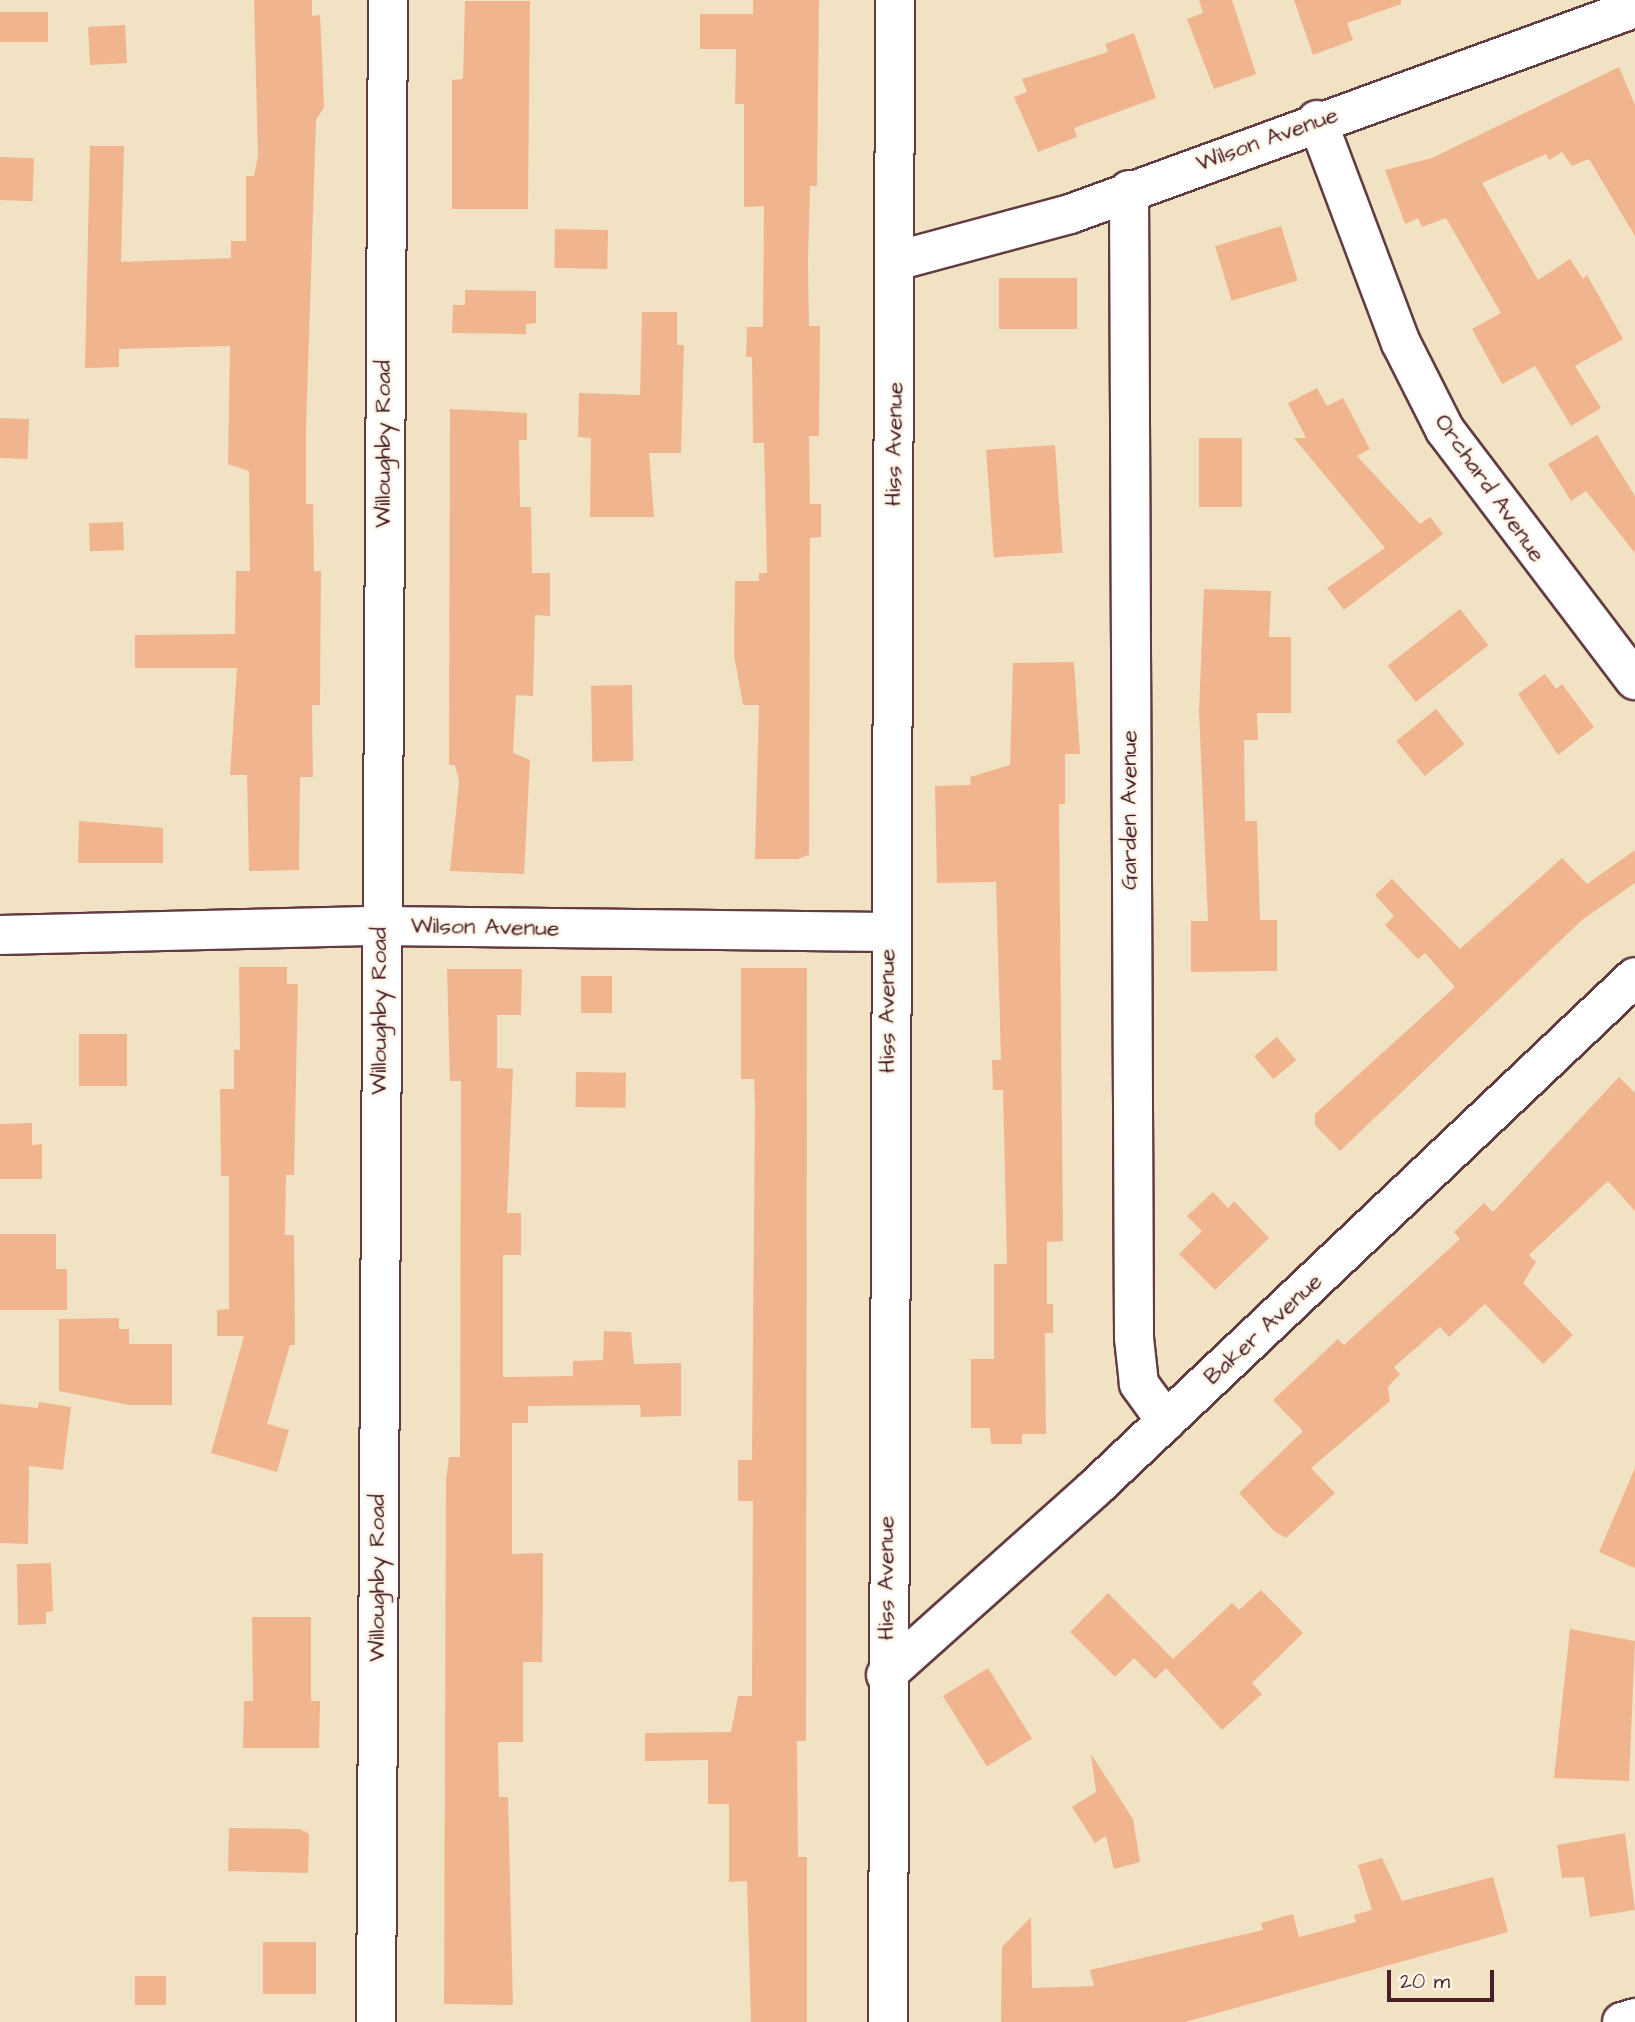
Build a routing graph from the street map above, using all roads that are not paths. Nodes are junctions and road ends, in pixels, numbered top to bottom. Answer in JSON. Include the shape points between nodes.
{"nodes":[{"id":1,"x":388,"y":0,"type":"edge"},
{"id":2,"x":895,"y":0,"type":"edge"},
{"id":3,"x":1635,"y":8,"type":"edge"},
{"id":4,"x":1317,"y":120,"type":"junction"},
{"id":5,"x":1129,"y":190,"type":"junction"},
{"id":6,"x":896,"y":261,"type":"junction"},
{"id":7,"x":1635,"y":680,"type":"edge"},
{"id":8,"x":379,"y":926,"type":"junction"},
{"id":9,"x":887,"y":932,"type":"junction"},
{"id":10,"x":0,"y":935,"type":"edge"},
{"id":11,"x":1635,"y":977,"type":"edge"},
{"id":12,"x":1166,"y":1421,"type":"junction"},
{"id":13,"x":886,"y":1675,"type":"junction"},
{"id":14,"x":1635,"y":2018,"type":"edge"},
{"id":15,"x":376,"y":2022,"type":"edge"},
{"id":16,"x":888,"y":2022,"type":"edge"},
{"id":17,"x":1622,"y":2022,"type":"edge"}],
"edges":[{"from":1,"to":8,"type":"street","name":"Willoughby Road"},
{"from":2,"to":6,"type":"street","name":"Hiss Avenue"},
{"from":3,"to":4,"type":"street","name":"Wilson Avenue"},
{"from":4,"to":5,"type":"street","name":"Wilson Avenue"},
{"from":4,"to":7,"type":"street","name":"Orchard Avenue","via":[[1401,343],[1445,430]]},
{"from":5,"to":6,"type":"street","name":"Wilson Avenue","via":[[985,241]]},
{"from":5,"to":12,"type":"street","name":"Garden Avenue","via":[[1135,1338],[1139,1384]]},
{"from":6,"to":9,"type":"street","name":"Hiss Avenue"},
{"from":8,"to":9,"type":"street","name":"Wilson Avenue"},
{"from":8,"to":10,"type":"street","name":"Wilson Avenue"},
{"from":8,"to":15,"type":"street","name":"Willoughby Road"},
{"from":9,"to":13,"type":"street","name":"Hiss Avenue"},
{"from":11,"to":12,"type":"street","name":"Baker Avenue"},
{"from":12,"to":13,"type":"street","name":"Baker Avenue"},
{"from":13,"to":16,"type":"street","name":"Hiss Avenue"},
{"from":14,"to":17,"type":"street"}]}
